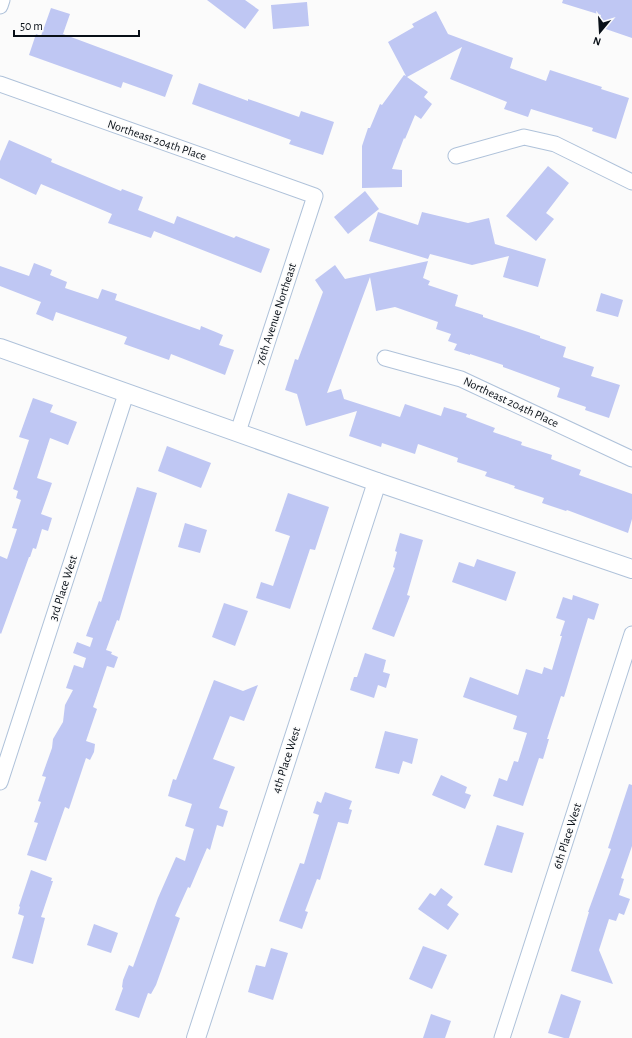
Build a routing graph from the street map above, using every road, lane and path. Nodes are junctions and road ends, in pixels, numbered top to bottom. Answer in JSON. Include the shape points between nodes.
{"nodes":[{"id":1,"x":2,"y":0,"type":"edge"},
{"id":2,"x":0,"y":6,"type":"edge"},
{"id":3,"x":0,"y":84,"type":"edge"},
{"id":4,"x":456,"y":156,"type":"dead end"},
{"id":5,"x":632,"y":182,"type":"edge"},
{"id":6,"x":315,"y":196,"type":"joint"},
{"id":7,"x":0,"y":348,"type":"edge"},
{"id":8,"x":385,"y":358,"type":"dead end"},
{"id":9,"x":126,"y":394,"type":"junction"},
{"id":10,"x":238,"y":432,"type":"junction"},
{"id":11,"x":632,"y":459,"type":"edge"},
{"id":12,"x":377,"y":482,"type":"junction"},
{"id":13,"x":632,"y":569,"type":"edge"},
{"id":14,"x":632,"y":634,"type":"edge"},
{"id":15,"x":0,"y":782,"type":"edge"},
{"id":16,"x":196,"y":1038,"type":"edge"},
{"id":17,"x":502,"y":1038,"type":"edge"}],
"edges":[{"from":1,"to":2,"type":"street"},
{"from":3,"to":6,"type":"street","name":"Northeast 204th Place"},
{"from":4,"to":5,"type":"street","via":[[524,137],[555,144]]},
{"from":6,"to":10,"type":"street","name":"76th Avenue Northeast"},
{"from":7,"to":9,"type":"street"},
{"from":8,"to":11,"type":"street","name":"Northeast 204th Place","via":[[461,379]]},
{"from":9,"to":10,"type":"street"},
{"from":9,"to":15,"type":"street","name":"3rd Place West"},
{"from":10,"to":12,"type":"street"},
{"from":12,"to":13,"type":"street"},
{"from":12,"to":16,"type":"street","name":"4th Place West"},
{"from":14,"to":17,"type":"street","name":"6th Place West"}]}
